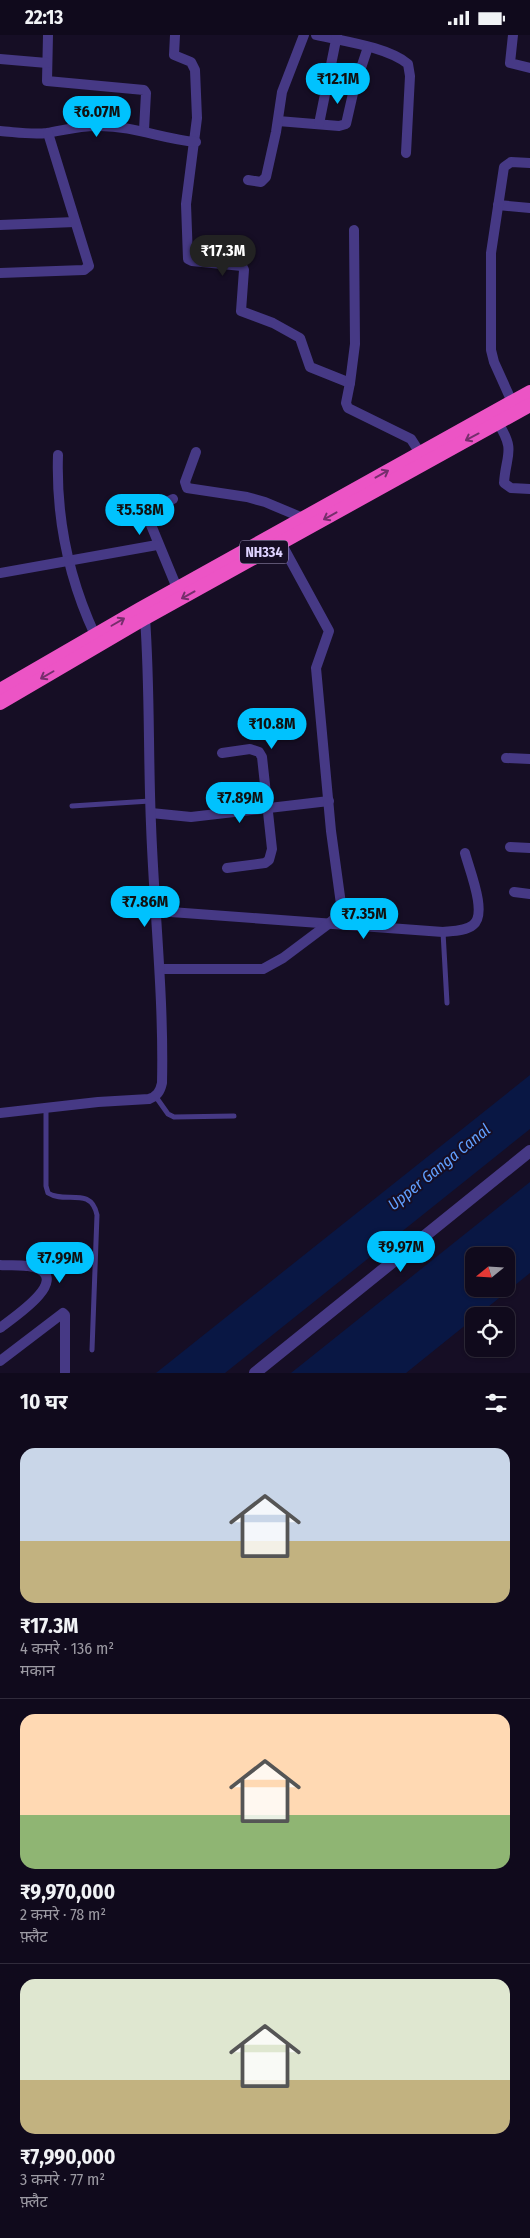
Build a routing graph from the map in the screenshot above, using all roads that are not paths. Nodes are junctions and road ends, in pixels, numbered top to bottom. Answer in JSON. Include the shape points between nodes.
{"nodes":[{"id":1,"x":48,"y":35,"type":"edge"},
{"id":2,"x":175,"y":35,"type":"edge"},
{"id":3,"x":304,"y":35,"type":"edge"},
{"id":4,"x":316,"y":35,"type":"edge"},
{"id":5,"x":513,"y":35,"type":"edge"},
{"id":6,"x":337,"y":37,"type":"edge"},
{"id":7,"x":368,"y":47,"type":"junction"},
{"id":8,"x":0,"y":59,"type":"edge"},
{"id":9,"x":47,"y":63,"type":"junction"},
{"id":10,"x":530,"y":68,"type":"edge"},
{"id":11,"x":278,"y":121,"type":"junction"},
{"id":12,"x":319,"y":124,"type":"junction"},
{"id":13,"x":144,"y":130,"type":"junction"},
{"id":14,"x":0,"y":131,"type":"edge"},
{"id":15,"x":48,"y":133,"type":"junction"},
{"id":16,"x":196,"y":141,"type":"junction"},
{"id":17,"x":406,"y":153,"type":"dead end"},
{"id":18,"x":530,"y":163,"type":"edge"},
{"id":19,"x":248,"y":179,"type":"dead end"},
{"id":20,"x":498,"y":205,"type":"junction"},
{"id":21,"x":530,"y":208,"type":"edge"},
{"id":22,"x":75,"y":222,"type":"junction"},
{"id":23,"x":0,"y":225,"type":"edge"},
{"id":24,"x":354,"y":230,"type":"dead end"},
{"id":25,"x":0,"y":273,"type":"edge"},
{"id":26,"x":350,"y":383,"type":"junction"},
{"id":27,"x":530,"y":392,"type":"edge"},
{"id":28,"x":512,"y":402,"type":"junction"},
{"id":29,"x":530,"y":405,"type":"edge"},
{"id":30,"x":498,"y":423,"type":"junction"},
{"id":31,"x":196,"y":452,"type":"dead end"},
{"id":32,"x":420,"y":453,"type":"junction"},
{"id":33,"x":58,"y":455,"type":"dead end"},
{"id":34,"x":530,"y":489,"type":"edge"},
{"id":35,"x":173,"y":499,"type":"dead end"},
{"id":36,"x":303,"y":518,"type":"junction"},
{"id":37,"x":281,"y":543,"type":"junction"},
{"id":38,"x":158,"y":545,"type":"junction"},
{"id":39,"x":70,"y":561,"type":"junction"},
{"id":40,"x":0,"y":573,"type":"edge"},
{"id":41,"x":177,"y":588,"type":"junction"},
{"id":42,"x":145,"y":619,"type":"junction"},
{"id":43,"x":95,"y":635,"type":"junction"},
{"id":44,"x":0,"y":690,"type":"edge"},
{"id":45,"x":0,"y":703,"type":"edge"},
{"id":46,"x":222,"y":753,"type":"dead end"},
{"id":47,"x":506,"y":758,"type":"dead end"},
{"id":48,"x":530,"y":759,"type":"edge"},
{"id":49,"x":150,"y":801,"type":"junction"},
{"id":50,"x":329,"y":801,"type":"junction"},
{"id":51,"x":72,"y":806,"type":"dead end"},
{"id":52,"x":268,"y":808,"type":"junction"},
{"id":53,"x":150,"y":813,"type":"junction"},
{"id":54,"x":510,"y":847,"type":"dead end"},
{"id":55,"x":530,"y":848,"type":"edge"},
{"id":56,"x":465,"y":853,"type":"dead end"},
{"id":57,"x":226,"y":868,"type":"dead end"},
{"id":58,"x":514,"y":892,"type":"dead end"},
{"id":59,"x":530,"y":893,"type":"edge"},
{"id":60,"x":156,"y":911,"type":"junction"},
{"id":61,"x":327,"y":925,"type":"junction"},
{"id":62,"x":443,"y":932,"type":"junction"},
{"id":63,"x":160,"y":969,"type":"junction"},
{"id":64,"x":447,"y":1003,"type":"dead end"},
{"id":65,"x":156,"y":1097,"type":"junction"},
{"id":66,"x":46,"y":1109,"type":"junction"},
{"id":67,"x":0,"y":1113,"type":"edge"},
{"id":68,"x":234,"y":1116,"type":"dead end"},
{"id":69,"x":530,"y":1151,"type":"edge"},
{"id":70,"x":0,"y":1265,"type":"edge"},
{"id":71,"x":0,"y":1328,"type":"edge"},
{"id":72,"x":92,"y":1349,"type":"dead end"},
{"id":73,"x":0,"y":1361,"type":"edge"},
{"id":74,"x":65,"y":1372,"type":"edge"},
{"id":75,"x":255,"y":1373,"type":"edge"}],
"edges":[{"from":1,"to":9,"type":"street"},
{"from":2,"to":16,"type":"street","via":[[174,55],[191,62],[195,70]]},
{"from":3,"to":11,"type":"street","via":[[282,92]]},
{"from":4,"to":6,"type":"street"},
{"from":5,"to":10,"type":"street","via":[[510,63]]},
{"from":6,"to":7,"type":"street"},
{"from":6,"to":12,"type":"street"},
{"from":7,"to":12,"type":"street","via":[[354,89],[348,121],[340,126]]},
{"from":7,"to":17,"type":"street","via":[[397,57],[410,69]]},
{"from":8,"to":9,"type":"street"},
{"from":9,"to":13,"type":"street","via":[[46,80],[50,83],[144,90]]},
{"from":11,"to":12,"type":"street"},
{"from":11,"to":19,"type":"street","via":[[264,181]]},
{"from":13,"to":15,"type":"street","via":[[82,126]]},
{"from":13,"to":16,"type":"street","via":[[168,138]]},
{"from":14,"to":15,"type":"street"},
{"from":15,"to":22,"type":"street"},
{"from":16,"to":26,"type":"street","via":[[187,196],[188,259],[242,266],[241,311],[300,338],[310,367]]},
{"from":18,"to":20,"type":"street","via":[[505,164]]},
{"from":20,"to":21,"type":"street"},
{"from":20,"to":28,"type":"street","via":[[491,253],[491,350]]},
{"from":22,"to":23,"type":"street"},
{"from":22,"to":25,"type":"street","via":[[89,266],[87,269]]},
{"from":24,"to":26,"type":"street","via":[[355,344]]},
{"from":26,"to":32,"type":"street","via":[[348,408],[411,439]]},
{"from":27,"to":28,"type":"highway","number":"NH334"},
{"from":28,"to":32,"type":"highway","number":"NH334"},
{"from":29,"to":30,"type":"highway","number":"NH334"},
{"from":30,"to":34,"type":"street","via":[[510,447],[504,483],[511,488]]},
{"from":30,"to":37,"type":"highway","number":"NH334","one_way":true},
{"from":31,"to":36,"type":"street","via":[[185,482],[186,488],[246,497]]},
{"from":36,"to":32,"type":"highway","number":"NH334","one_way":true},
{"from":33,"to":39,"type":"street","via":[[58,499]]},
{"from":35,"to":38,"type":"street","via":[[162,504],[151,517],[152,532]]},
{"from":36,"to":41,"type":"highway","number":"NH334"},
{"from":37,"to":42,"type":"highway","number":"NH334","one_way":true},
{"from":37,"to":50,"type":"street","via":[[329,631],[316,668]]},
{"from":38,"to":39,"type":"street"},
{"from":38,"to":41,"type":"street"},
{"from":39,"to":40,"type":"street"},
{"from":39,"to":43,"type":"street","via":[[80,600]]},
{"from":43,"to":41,"type":"highway","number":"NH334","one_way":true},
{"from":42,"to":45,"type":"highway","number":"NH334","one_way":true},
{"from":42,"to":49,"type":"street"},
{"from":43,"to":44,"type":"highway","number":"NH334"},
{"from":46,"to":52,"type":"street","via":[[250,749],[259,752]]},
{"from":47,"to":48,"type":"street"},
{"from":49,"to":51,"type":"lane"},
{"from":49,"to":53,"type":"street"},
{"from":50,"to":52,"type":"street"},
{"from":50,"to":61,"type":"street","via":[[341,904]]},
{"from":52,"to":53,"type":"street","via":[[192,817]]},
{"from":52,"to":57,"type":"street","via":[[270,860]]},
{"from":53,"to":60,"type":"street"},
{"from":54,"to":55,"type":"street"},
{"from":56,"to":62,"type":"street","via":[[480,915],[473,926]]},
{"from":58,"to":59,"type":"street"},
{"from":60,"to":61,"type":"street"},
{"from":60,"to":63,"type":"street"},
{"from":61,"to":62,"type":"street"},
{"from":61,"to":63,"type":"street","via":[[283,958],[262,969]]},
{"from":62,"to":64,"type":"lane"},
{"from":63,"to":65,"type":"street","via":[[162,1083]]},
{"from":65,"to":66,"type":"street"},
{"from":65,"to":68,"type":"lane","via":[[168,1115],[174,1117]]},
{"from":66,"to":67,"type":"street"},
{"from":66,"to":72,"type":"lane","via":[[48,1193],[88,1200],[96,1207]]},
{"from":69,"to":75,"type":"street"},
{"from":70,"to":71,"type":"street","via":[[39,1269],[48,1281],[40,1295]]},
{"from":73,"to":74,"type":"street","via":[[63,1313]]}]}
